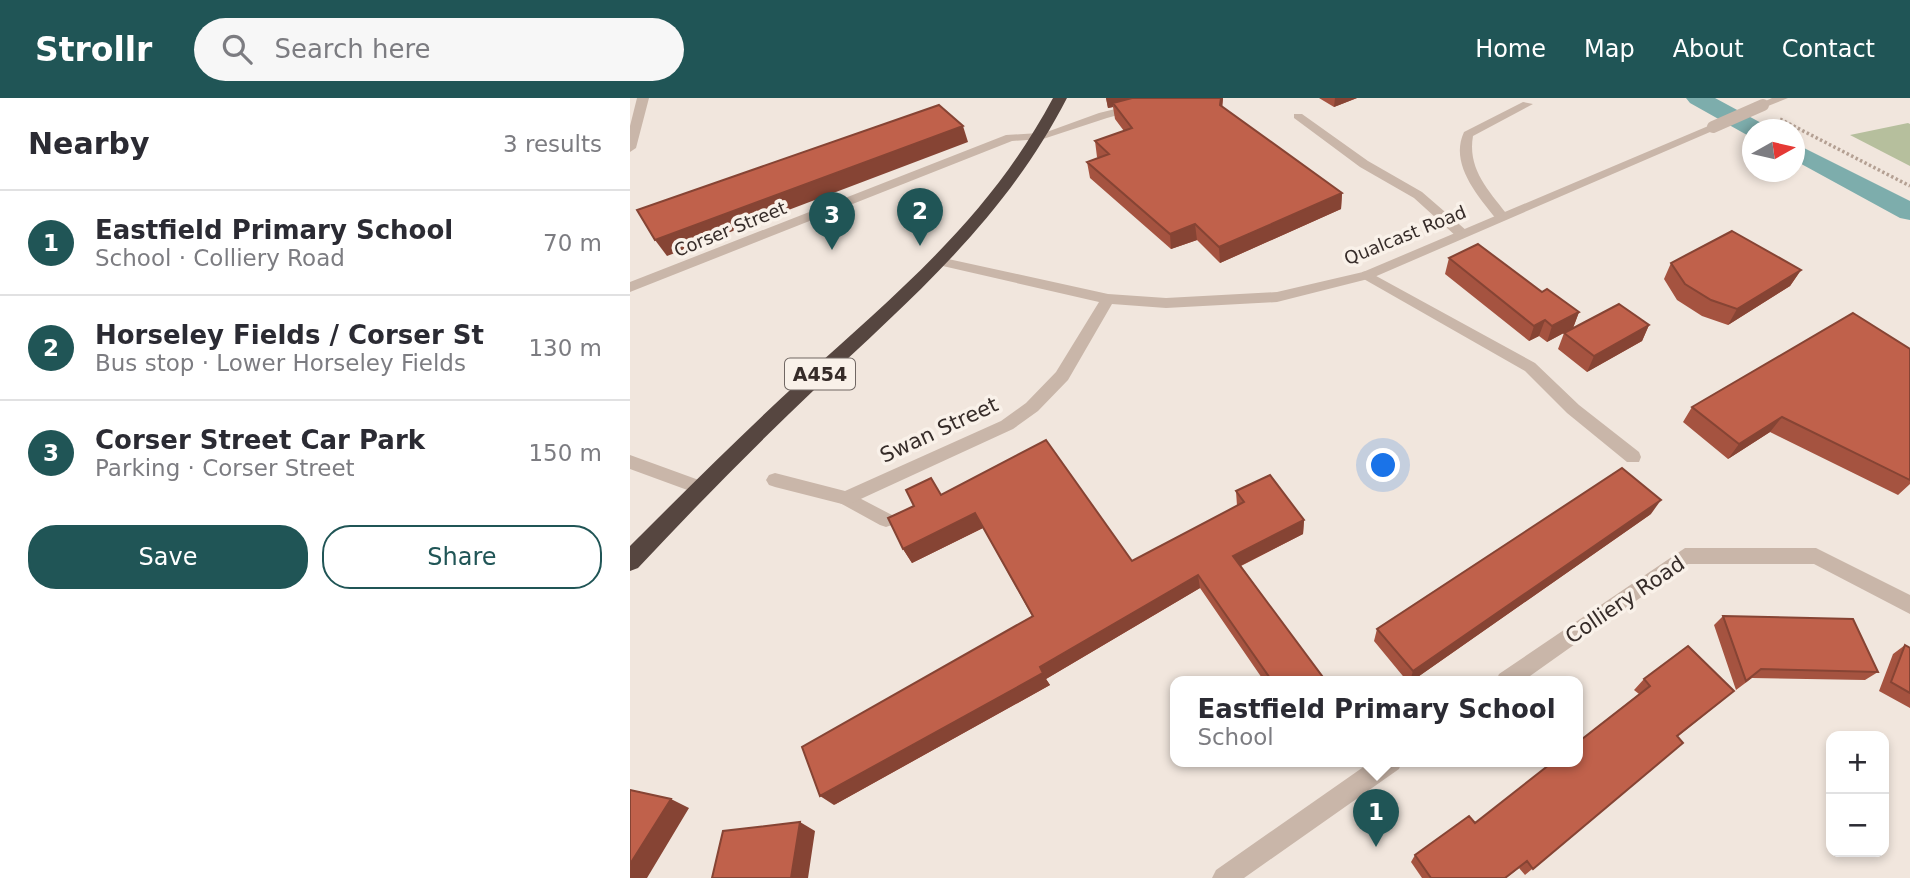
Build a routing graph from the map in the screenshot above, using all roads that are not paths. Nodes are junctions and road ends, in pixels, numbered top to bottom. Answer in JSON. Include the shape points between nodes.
{"nodes":[{"id":1,"x":643,"y":98,"type":"edge"},
{"id":2,"x":1060,"y":98,"type":"edge"},
{"id":3,"x":1174,"y":98,"type":"edge"},
{"id":4,"x":1782,"y":98,"type":"edge"},
{"id":5,"x":1527,"y":104,"type":"dead end"},
{"id":6,"x":1298,"y":116,"type":"dead end"},
{"id":7,"x":1040,"y":137,"type":"junction"},
{"id":8,"x":630,"y":148,"type":"edge"},
{"id":9,"x":1502,"y":217,"type":"junction"},
{"id":10,"x":1462,"y":234,"type":"junction"},
{"id":11,"x":939,"y":261,"type":"junction"},
{"id":12,"x":1367,"y":275,"type":"junction"},
{"id":13,"x":630,"y":287,"type":"edge"},
{"id":14,"x":1108,"y":299,"type":"junction"},
{"id":15,"x":1633,"y":457,"type":"dead end"},
{"id":16,"x":630,"y":462,"type":"edge"},
{"id":17,"x":775,"y":480,"type":"dead end"},
{"id":18,"x":701,"y":488,"type":"junction"},
{"id":19,"x":846,"y":498,"type":"junction"},
{"id":20,"x":886,"y":520,"type":"edge"},
{"id":21,"x":630,"y":561,"type":"edge"},
{"id":22,"x":1910,"y":605,"type":"edge"},
{"id":23,"x":1513,"y":676,"type":"edge"},
{"id":24,"x":1382,"y":767,"type":"edge"},
{"id":25,"x":1224,"y":878,"type":"edge"}],
"edges":[{"from":1,"to":8,"type":"street"},
{"from":2,"to":7,"type":"highway","number":"A454"},
{"from":3,"to":7,"type":"street","name":"Corser Street","via":[[1103,115]]},
{"from":4,"to":9,"type":"street","name":"Qualcast Road","bridge":true},
{"from":5,"to":9,"type":"street","via":[[1468,134],[1463,149],[1481,191]]},
{"from":6,"to":10,"type":"street","via":[[1364,164],[1418,195]]},
{"from":7,"to":11,"type":"highway","number":"A454","via":[[991,204]]},
{"from":7,"to":13,"type":"street","name":"Corser Street","via":[[1010,137]]},
{"from":9,"to":10,"type":"street","name":"Qualcast Road"},
{"from":10,"to":12,"type":"street","name":"Qualcast Road"},
{"from":11,"to":14,"type":"street","name":"Qualcast Road"},
{"from":11,"to":18,"type":"highway","number":"A454"},
{"from":12,"to":14,"type":"street","name":"Qualcast Road","via":[[1277,298],[1166,303]]},
{"from":12,"to":15,"type":"street","via":[[1530,367]]},
{"from":14,"to":19,"type":"street","name":"Swan Street","via":[[1062,376],[1032,407],[1007,425]]},
{"from":16,"to":18,"type":"street"},
{"from":17,"to":19,"type":"street"},
{"from":18,"to":21,"type":"highway","number":"A454"},
{"from":19,"to":20,"type":"street"},
{"from":22,"to":23,"type":"street","name":"Colliery Road","via":[[1816,556],[1685,556]]},
{"from":24,"to":25,"type":"street"}]}
